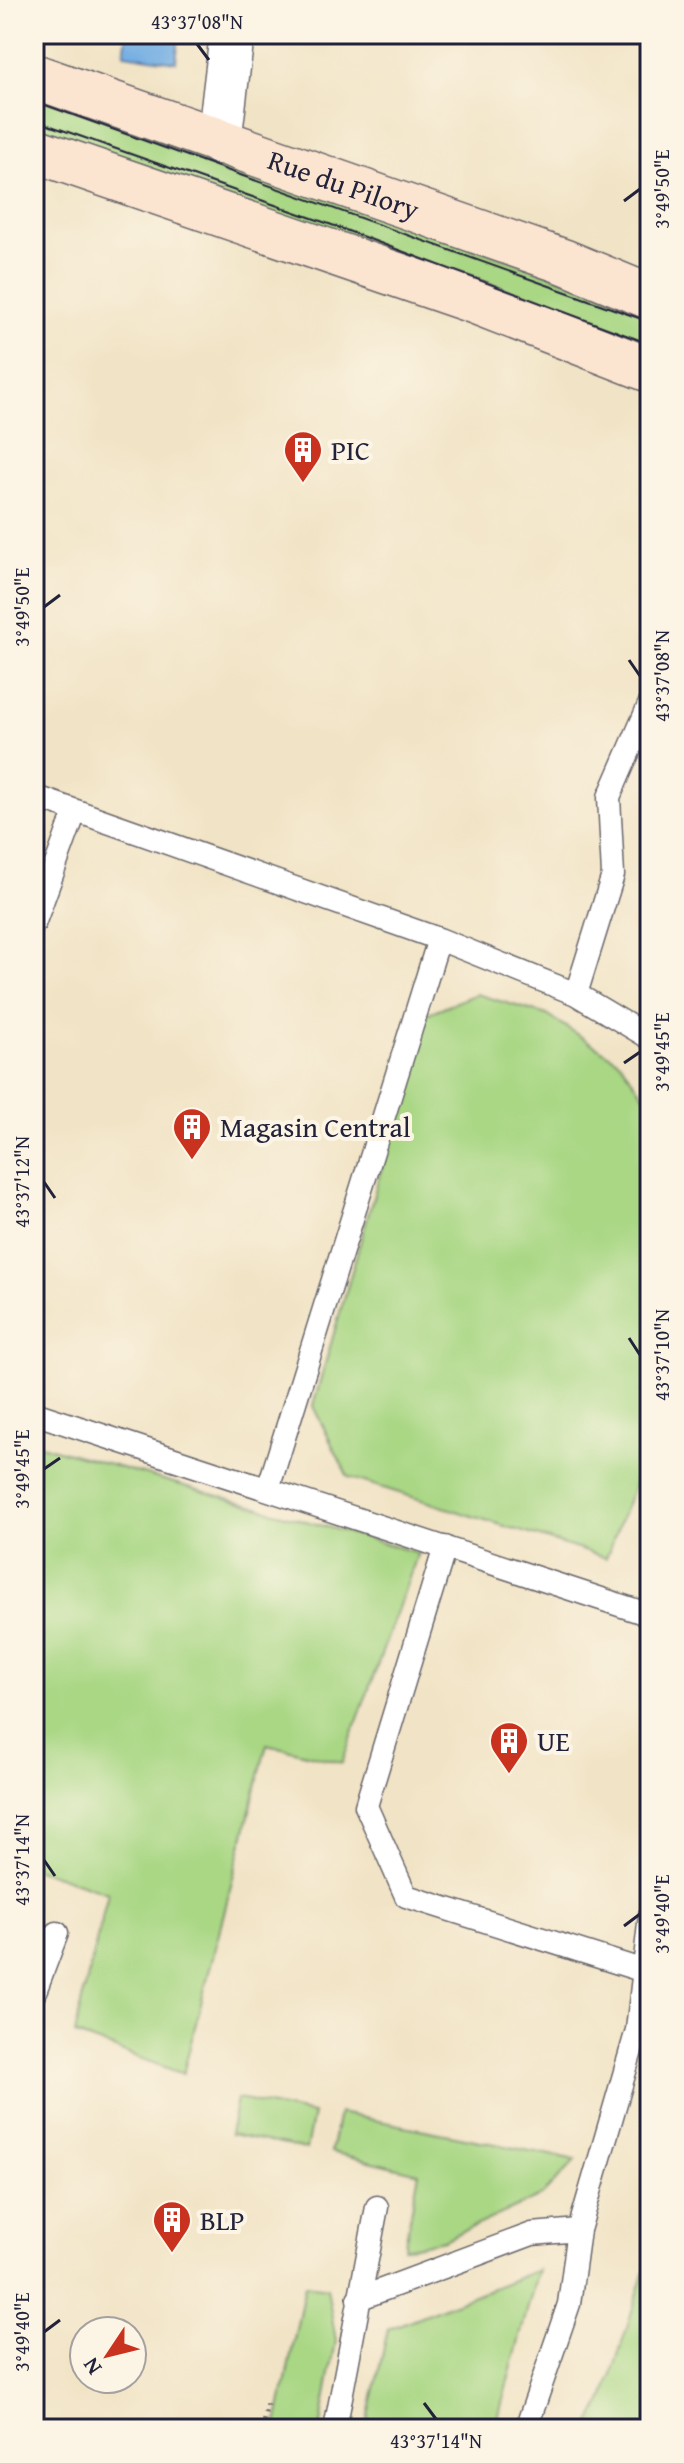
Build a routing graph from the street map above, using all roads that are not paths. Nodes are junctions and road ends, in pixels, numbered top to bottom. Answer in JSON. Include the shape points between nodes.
{"nodes":[{"id":1,"x":232,"y":34,"type":"edge"},
{"id":2,"x":34,"y":76,"type":"edge"},
{"id":3,"x":219,"y":142,"type":"junction"},
{"id":4,"x":34,"y":150,"type":"edge"},
{"id":5,"x":650,"y":297,"type":"edge"},
{"id":6,"x":650,"y":370,"type":"edge"},
{"id":7,"x":650,"y":703,"type":"edge"},
{"id":8,"x":34,"y":796,"type":"edge"},
{"id":9,"x":75,"y":812,"type":"junction"},
{"id":10,"x":34,"y":924,"type":"edge"},
{"id":11,"x":439,"y":939,"type":"junction"},
{"id":12,"x":576,"y":994,"type":"junction"},
{"id":13,"x":650,"y":1038,"type":"edge"},
{"id":14,"x":34,"y":1413,"type":"edge"},
{"id":15,"x":268,"y":1489,"type":"junction"},
{"id":16,"x":445,"y":1547,"type":"junction"},
{"id":17,"x":650,"y":1615,"type":"edge"},
{"id":18,"x":650,"y":1915,"type":"edge"},
{"id":19,"x":57,"y":1933,"type":"dead end"},
{"id":20,"x":644,"y":1971,"type":"junction"},
{"id":21,"x":34,"y":1994,"type":"edge"},
{"id":22,"x":377,"y":2207,"type":"dead end"},
{"id":23,"x":579,"y":2230,"type":"junction"},
{"id":24,"x":358,"y":2299,"type":"junction"},
{"id":25,"x":335,"y":2429,"type":"edge"},
{"id":26,"x":526,"y":2429,"type":"edge"}],
"edges":[{"from":1,"to":3,"type":"street"},
{"from":2,"to":3,"type":"main road","name":"Rue du Pilory"},
{"from":3,"to":5,"type":"main road","name":"Rue du Pilory","via":[[565,262]]},
{"from":4,"to":6,"type":"main road","via":[[476,302]]},
{"from":7,"to":12,"type":"lane","via":[[609,797],[613,875]]},
{"from":8,"to":9,"type":"lane"},
{"from":9,"to":10,"type":"lane"},
{"from":9,"to":11,"type":"lane"},
{"from":11,"to":12,"type":"lane"},
{"from":11,"to":15,"type":"lane"},
{"from":12,"to":13,"type":"lane"},
{"from":14,"to":15,"type":"lane"},
{"from":15,"to":16,"type":"lane"},
{"from":16,"to":17,"type":"lane"},
{"from":16,"to":20,"type":"lane","via":[[366,1806],[406,1896]]},
{"from":18,"to":20,"type":"lane"},
{"from":19,"to":21,"type":"lane"},
{"from":20,"to":23,"type":"lane","via":[[637,2030]]},
{"from":22,"to":24,"type":"lane"},
{"from":23,"to":24,"type":"lane","via":[[532,2234]]},
{"from":23,"to":26,"type":"lane","via":[[569,2304]]},
{"from":24,"to":25,"type":"lane"}]}
